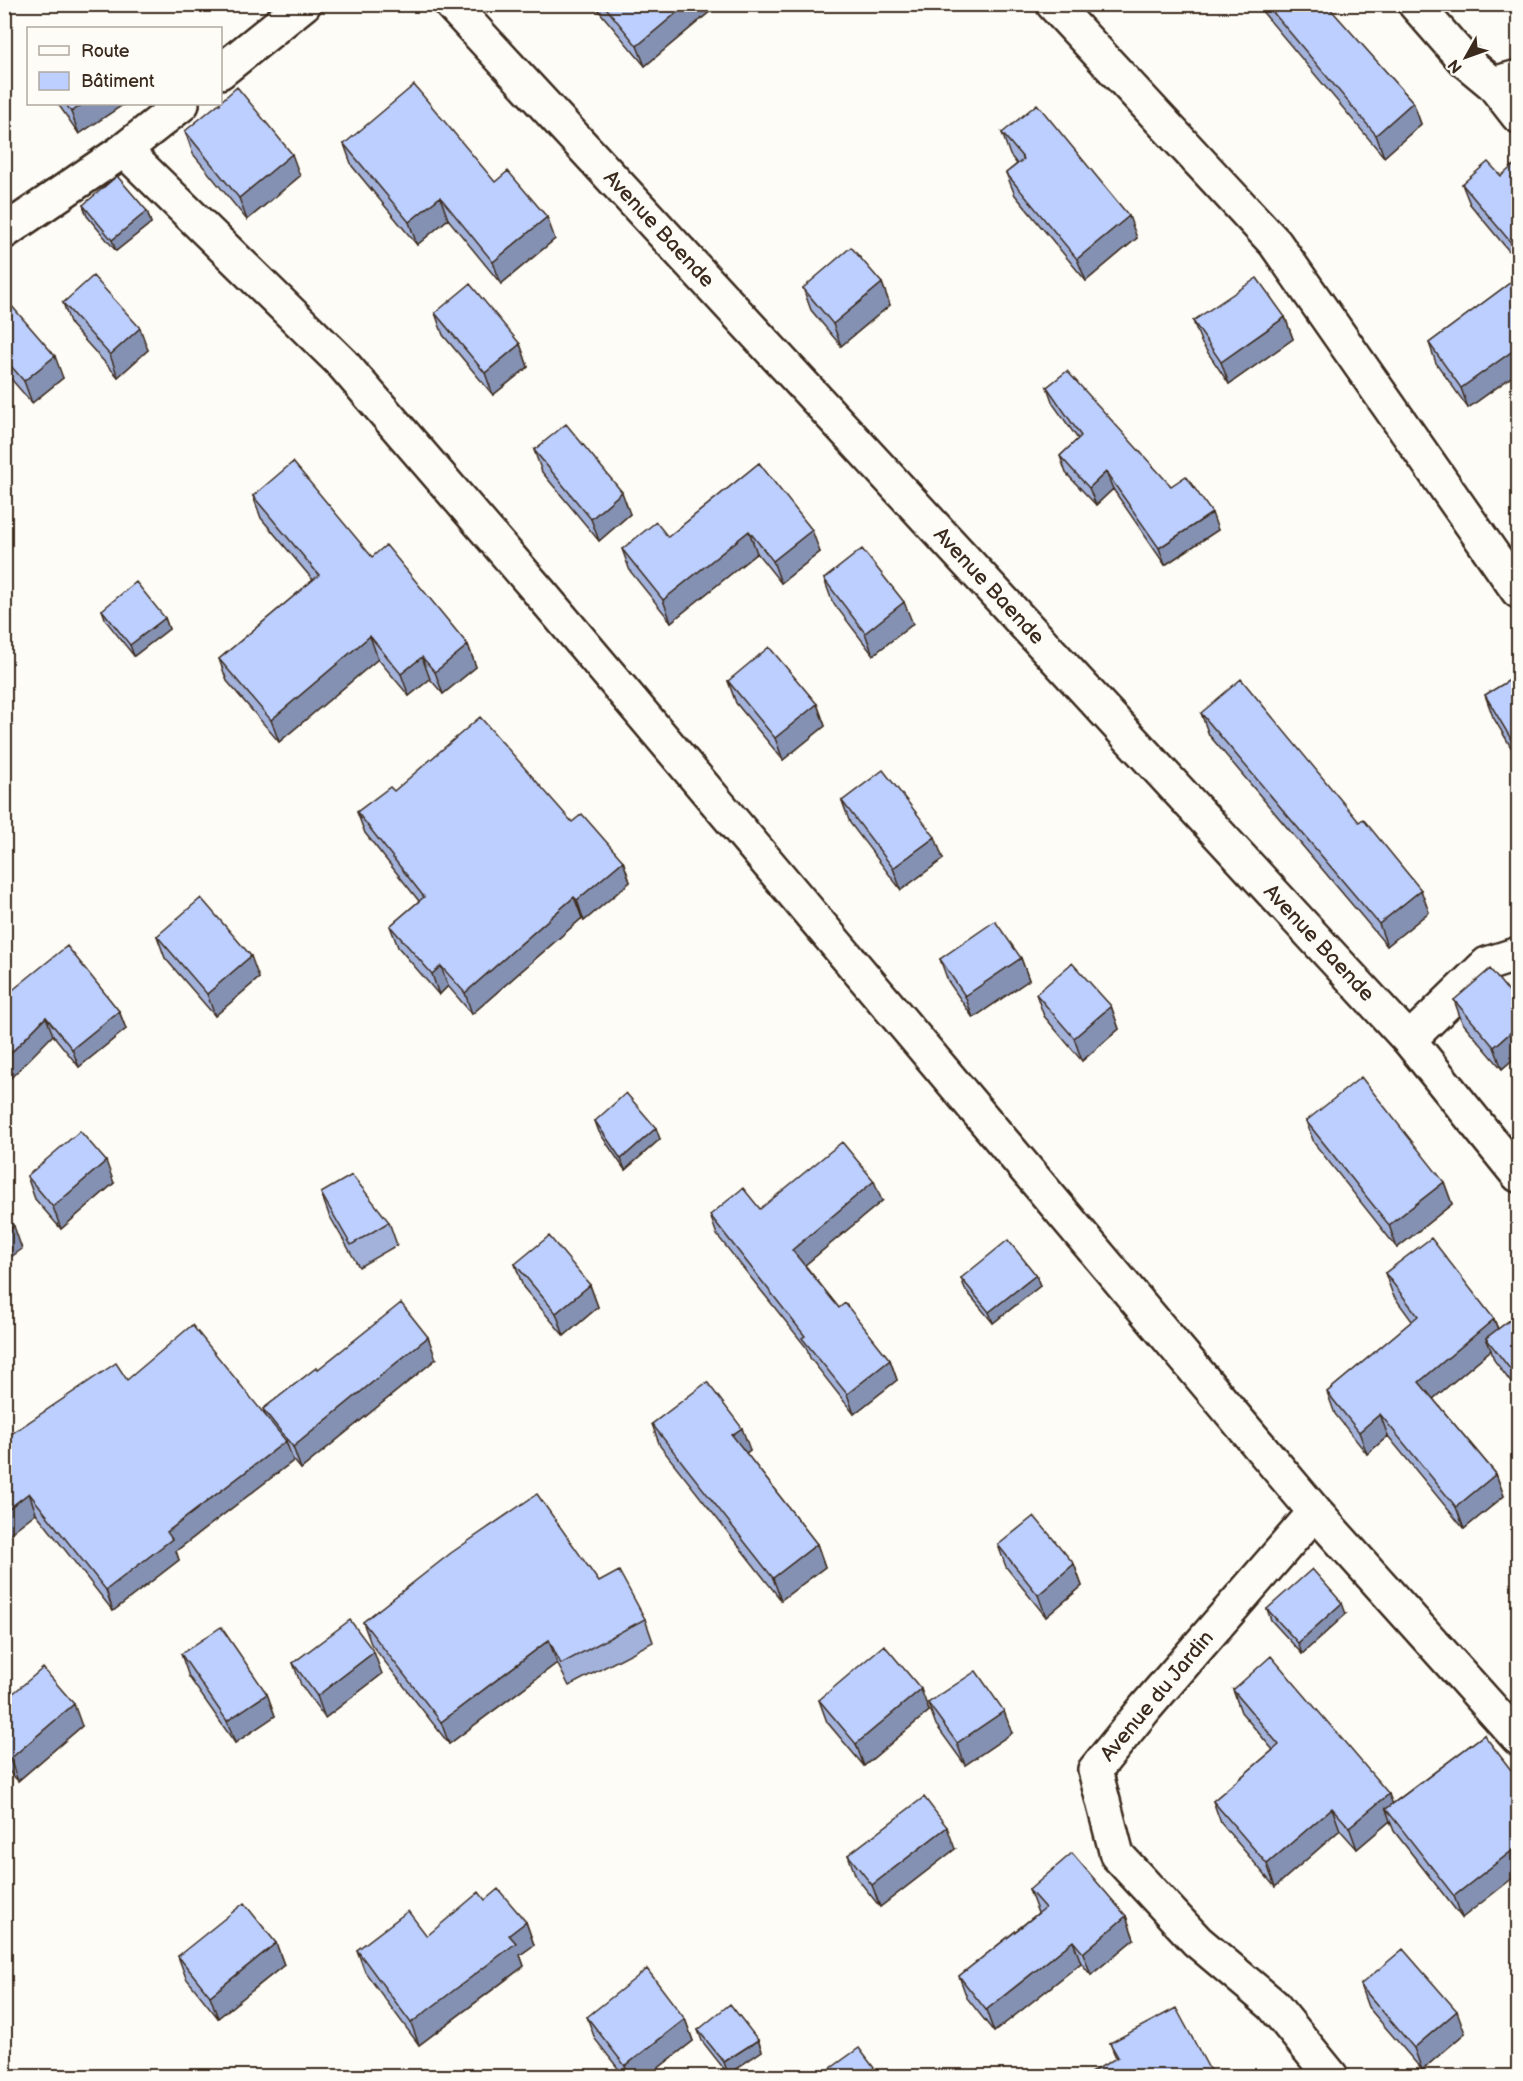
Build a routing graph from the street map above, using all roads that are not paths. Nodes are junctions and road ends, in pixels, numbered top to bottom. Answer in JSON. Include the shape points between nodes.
{"nodes":[{"id":1,"x":304,"y":4,"type":"edge"},
{"id":2,"x":451,"y":4,"type":"edge"},
{"id":3,"x":1053,"y":4,"type":"edge"},
{"id":4,"x":1415,"y":4,"type":"edge"},
{"id":5,"x":222,"y":70,"type":"edge"},
{"id":6,"x":1506,"y":80,"type":"edge"},
{"id":7,"x":181,"y":105,"type":"edge"},
{"id":8,"x":1518,"y":116,"type":"edge"},
{"id":9,"x":124,"y":150,"type":"junction"},
{"id":10,"x":4,"y":232,"type":"edge"},
{"id":11,"x":1518,"y":591,"type":"edge"},
{"id":12,"x":1518,"y":954,"type":"edge"},
{"id":13,"x":1409,"y":1040,"type":"junction"},
{"id":14,"x":1518,"y":1175,"type":"edge"},
{"id":15,"x":1315,"y":1512,"type":"junction"},
{"id":16,"x":1518,"y":1738,"type":"edge"},
{"id":17,"x":1331,"y":2076,"type":"edge"}],
"edges":[{"from":1,"to":5,"type":"street"},
{"from":2,"to":13,"type":"street","name":"Avenue Baende"},
{"from":3,"to":11,"type":"street","via":[[1275,243]]},
{"from":4,"to":6,"type":"street","via":[[1464,60]]},
{"from":6,"to":8,"type":"street"},
{"from":7,"to":9,"type":"street"},
{"from":9,"to":10,"type":"street"},
{"from":9,"to":15,"type":"street","via":[[342,363]]},
{"from":12,"to":13,"type":"street","via":[[1487,964]]},
{"from":13,"to":14,"type":"street","name":"Avenue Baende"},
{"from":15,"to":16,"type":"street"},
{"from":15,"to":17,"type":"street","name":"Avenue du Jardin","via":[[1095,1770],[1117,1855],[1197,1941],[1272,2005]]}]}
